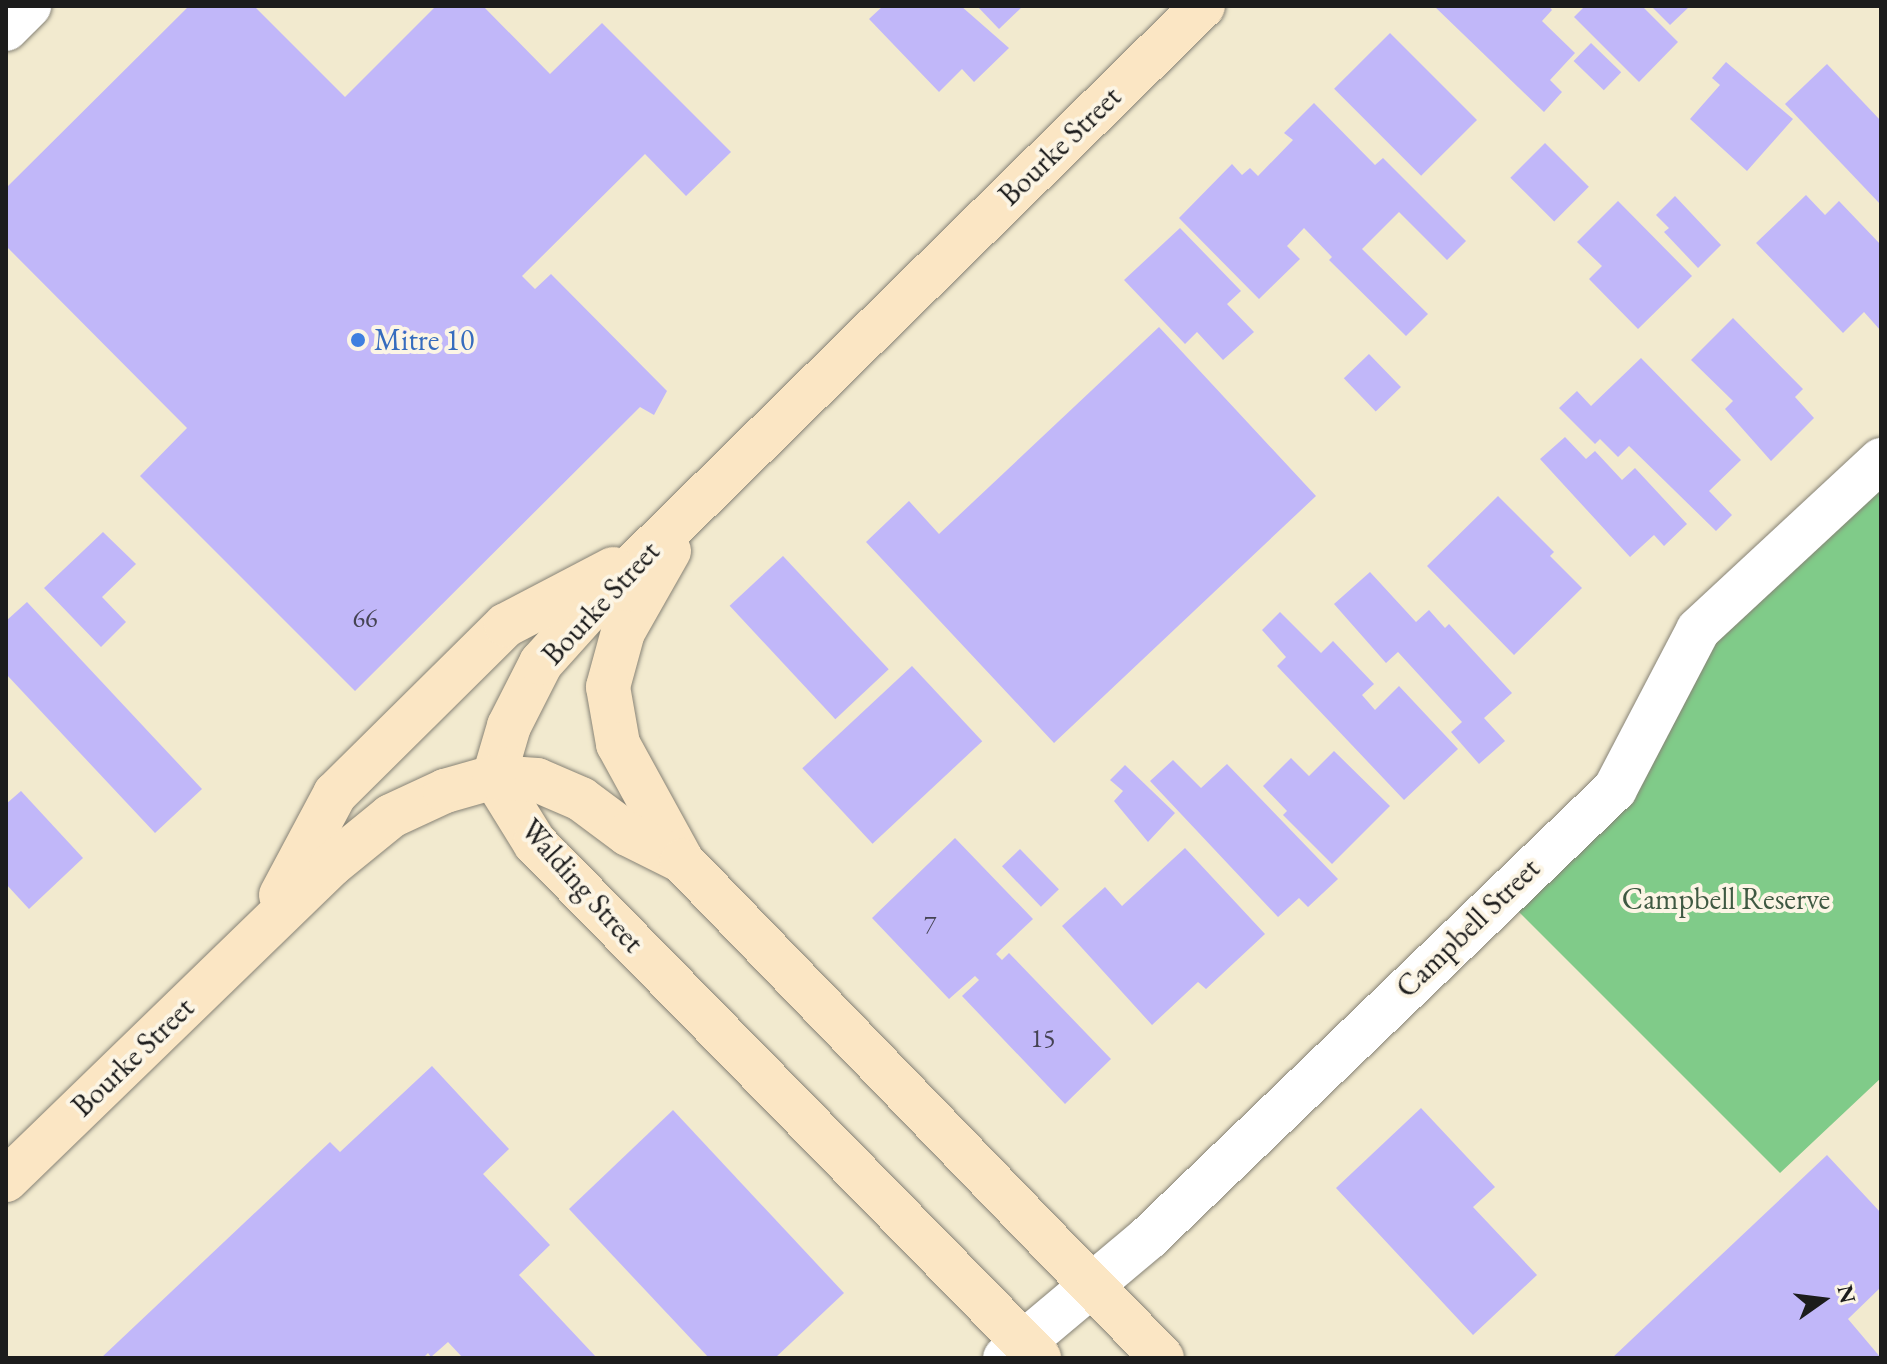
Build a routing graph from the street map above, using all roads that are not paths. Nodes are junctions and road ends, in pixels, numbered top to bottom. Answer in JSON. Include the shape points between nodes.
{"nodes":[{"id":1,"x":29,"y":6,"type":"edge"},
{"id":2,"x":1203,"y":6,"type":"edge"},
{"id":3,"x":6,"y":29,"type":"edge"},
{"id":4,"x":1881,"y":460,"type":"edge"},
{"id":5,"x":695,"y":505,"type":"junction"},
{"id":6,"x":650,"y":549,"type":"junction"},
{"id":7,"x":494,"y":777,"type":"junction"},
{"id":8,"x":682,"y":861,"type":"junction"},
{"id":9,"x":261,"y":932,"type":"junction"},
{"id":10,"x":6,"y":1180,"type":"edge"},
{"id":11,"x":1091,"y":1286,"type":"junction"},
{"id":12,"x":1022,"y":1352,"type":"edge"},
{"id":13,"x":1162,"y":1358,"type":"edge"}],
"edges":[{"from":1,"to":3,"type":"street"},
{"from":2,"to":5,"type":"main road","name":"Bourke Street"},
{"from":4,"to":11,"type":"street","name":"Campbell Street","via":[[1698,630],[1615,789],[1148,1238]]},
{"from":5,"to":6,"type":"main road","name":"Bourke Street"},
{"from":5,"to":8,"type":"main road","via":[[623,632],[608,687],[618,744]]},
{"from":6,"to":7,"type":"main road","name":"Bourke Street","via":[[541,663],[509,726]]},
{"from":6,"to":9,"type":"main road","via":[[506,625],[335,794]]},
{"from":7,"to":8,"type":"main road","name":"Walding Street","via":[[537,780],[581,799],[628,834]]},
{"from":7,"to":9,"type":"main road","name":"Bourke Street","via":[[445,791],[391,816]]},
{"from":7,"to":12,"type":"main road","name":"Walding Street","via":[[535,843]]},
{"from":8,"to":11,"type":"main road","name":"Walding Street"},
{"from":9,"to":10,"type":"main road","name":"Bourke Street"},
{"from":11,"to":12,"type":"street","name":"Campbell Street"},
{"from":11,"to":13,"type":"main road","name":"Walding Street"}]}
